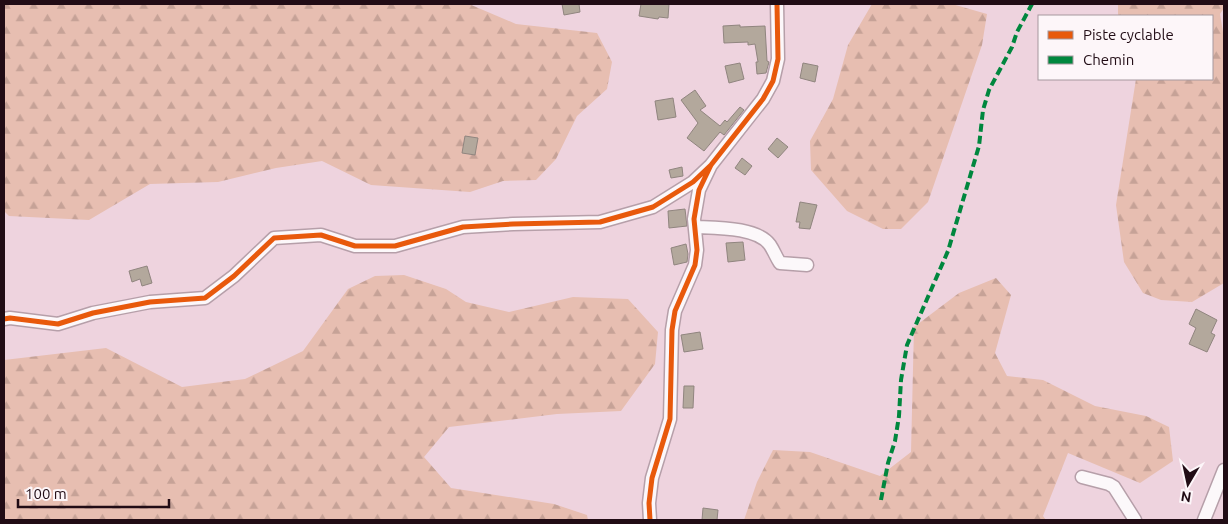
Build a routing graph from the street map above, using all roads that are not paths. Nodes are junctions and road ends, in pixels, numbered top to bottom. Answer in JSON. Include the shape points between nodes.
{"nodes":[{"id":1,"x":777,"y":4,"type":"edge"},
{"id":2,"x":710,"y":165,"type":"junction"},
{"id":3,"x":695,"y":226,"type":"junction"},
{"id":4,"x":807,"y":265,"type":"dead end"},
{"id":5,"x":4,"y":319,"type":"edge"},
{"id":6,"x":1224,"y":470,"type":"edge"},
{"id":7,"x":1082,"y":477,"type":"dead end"},
{"id":8,"x":650,"y":520,"type":"edge"},
{"id":9,"x":1135,"y":520,"type":"edge"},
{"id":10,"x":1204,"y":520,"type":"edge"}],
"edges":[{"from":1,"to":2,"type":"street","via":[[778,59],[773,81],[763,99]]},
{"from":2,"to":3,"type":"street","via":[[699,190]]},
{"from":2,"to":5,"type":"street","via":[[693,182],[653,207],[600,222],[463,227],[395,246],[354,246],[320,235],[274,238],[205,298],[150,302],[93,313],[58,324]]},
{"from":3,"to":4,"type":"street","via":[[727,228],[756,235],[770,245],[780,263]]},
{"from":3,"to":8,"type":"street","via":[[695,265],[675,312],[672,330],[670,419],[652,478]]},
{"from":6,"to":10,"type":"street"},
{"from":7,"to":9,"type":"street","via":[[1114,487]]}]}
